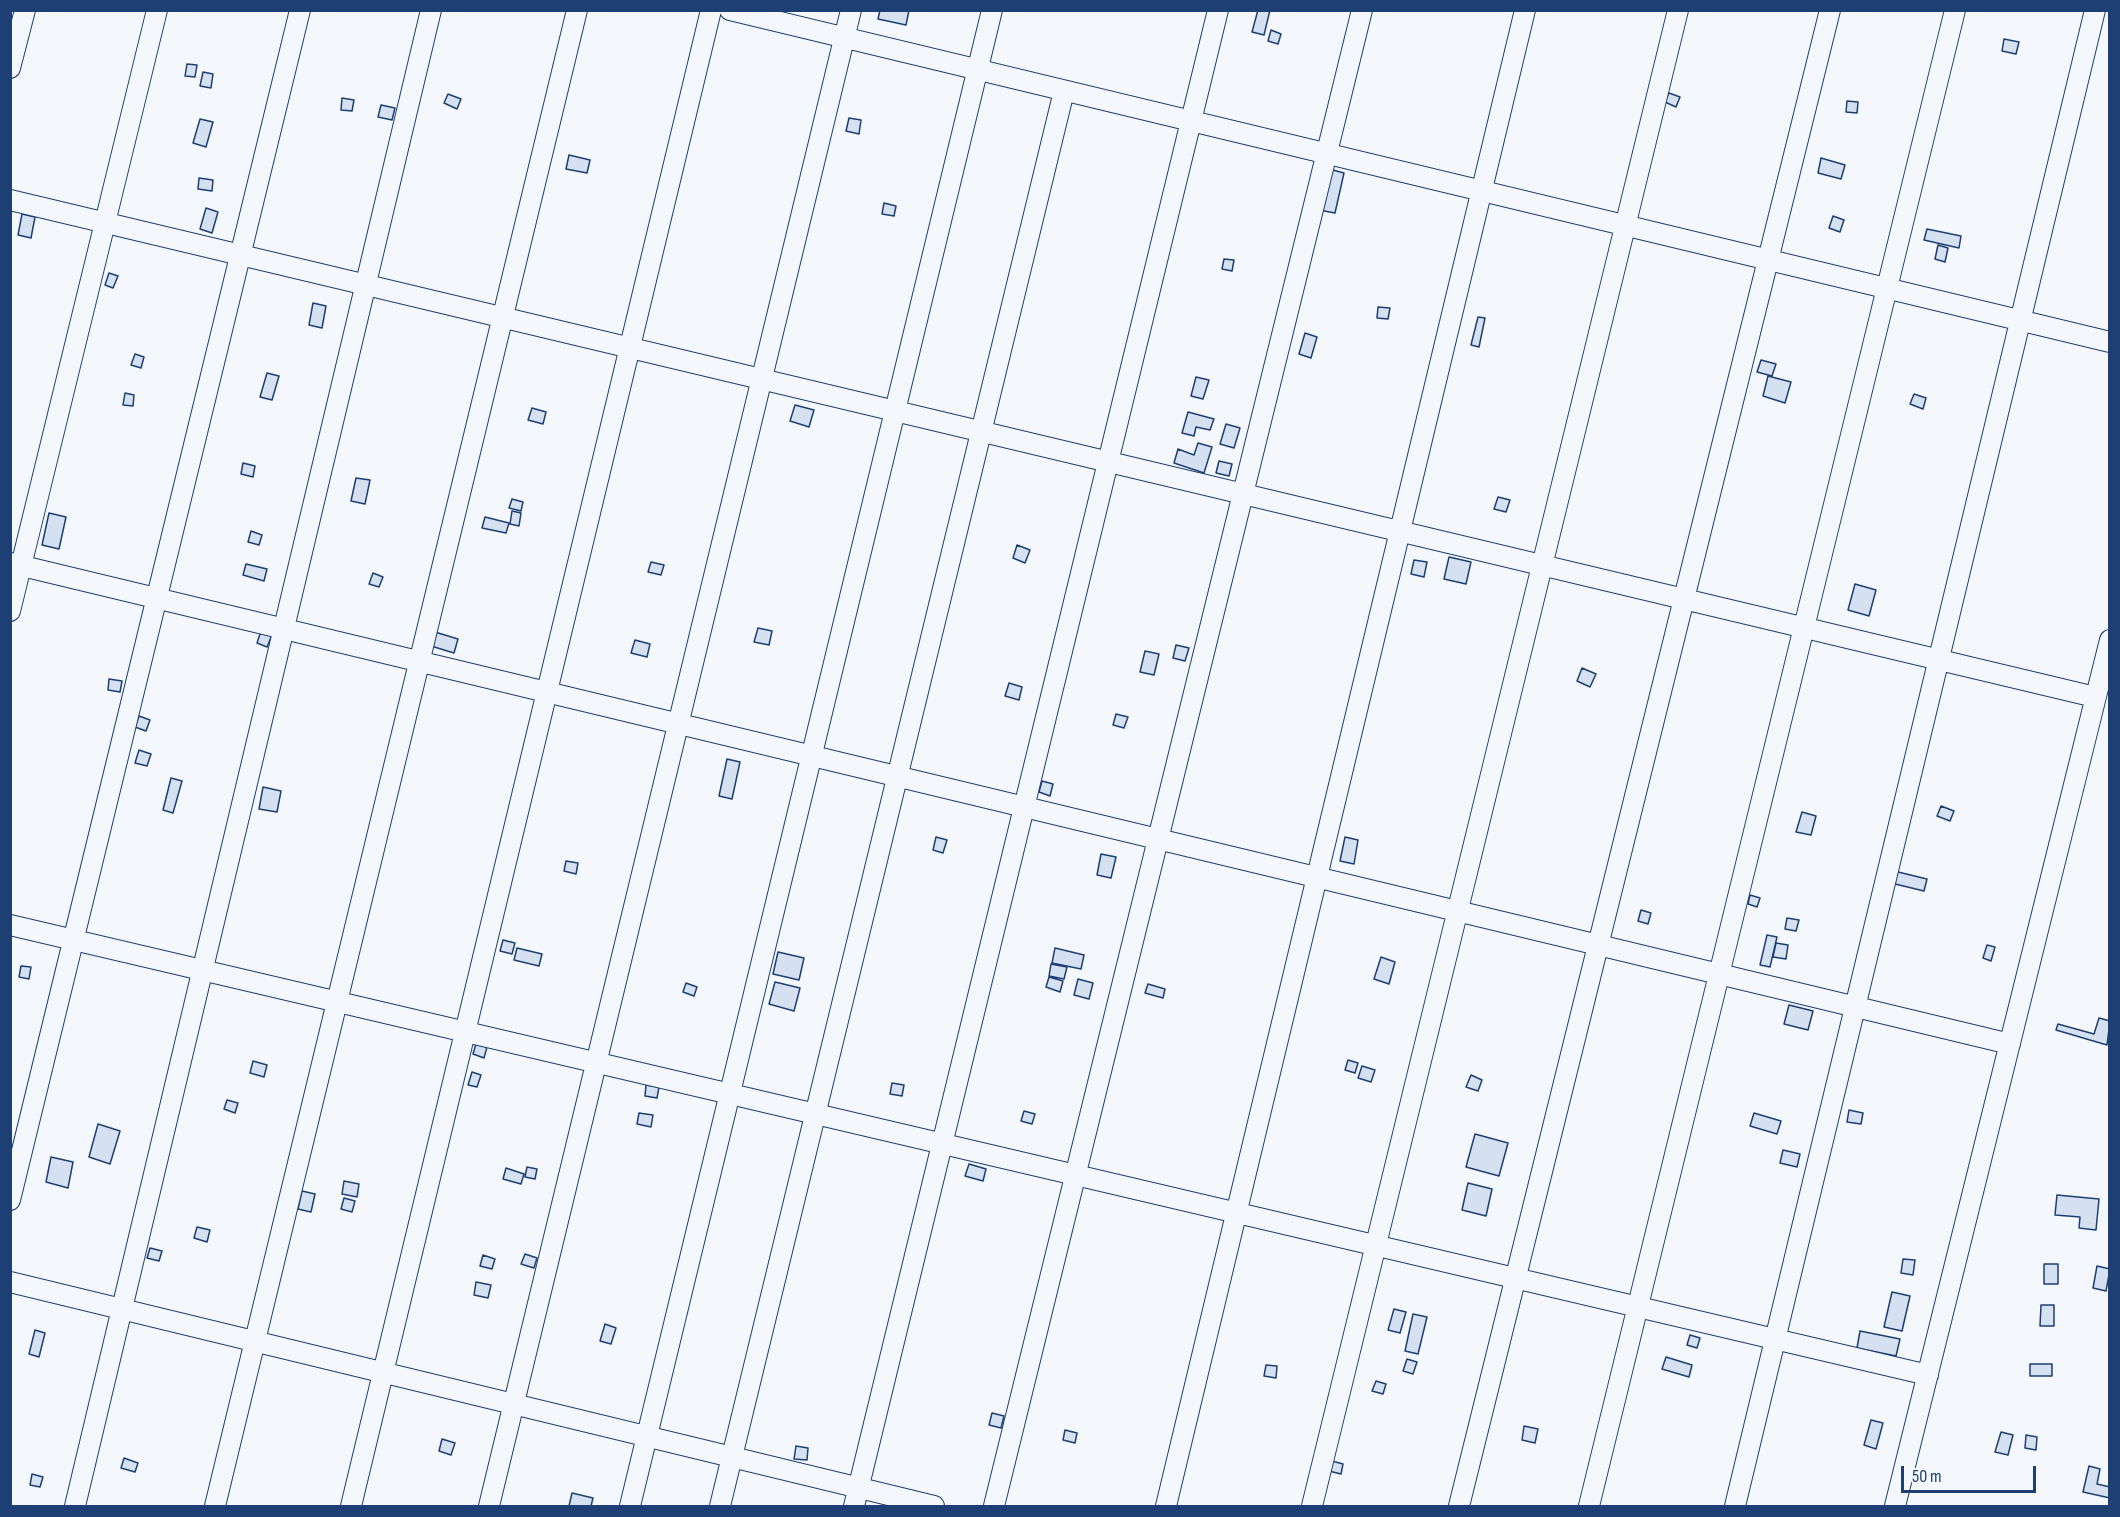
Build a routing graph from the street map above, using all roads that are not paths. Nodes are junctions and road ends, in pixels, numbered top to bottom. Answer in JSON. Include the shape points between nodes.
{"nodes":[{"id":1,"x":25,"y":10,"type":"edge"},
{"id":2,"x":157,"y":10,"type":"edge"},
{"id":3,"x":300,"y":10,"type":"edge"},
{"id":4,"x":431,"y":10,"type":"edge"},
{"id":5,"x":578,"y":10,"type":"edge"},
{"id":6,"x":711,"y":10,"type":"edge"},
{"id":7,"x":730,"y":10,"type":"edge"},
{"id":8,"x":851,"y":10,"type":"edge"},
{"id":9,"x":992,"y":10,"type":"edge"},
{"id":10,"x":1218,"y":10,"type":"edge"},
{"id":11,"x":1362,"y":10,"type":"edge"},
{"id":12,"x":1525,"y":10,"type":"edge"},
{"id":13,"x":1678,"y":10,"type":"edge"},
{"id":14,"x":1830,"y":10,"type":"edge"},
{"id":15,"x":1955,"y":10,"type":"edge"},
{"id":16,"x":2096,"y":10,"type":"edge"},
{"id":17,"x":844,"y":38,"type":"junction"},
{"id":18,"x":10,"y":68,"type":"edge"},
{"id":19,"x":977,"y":70,"type":"junction"},
{"id":20,"x":1064,"y":91,"type":"junction"},
{"id":21,"x":1191,"y":121,"type":"junction"},
{"id":22,"x":1326,"y":154,"type":"junction"},
{"id":23,"x":1482,"y":191,"type":"junction"},
{"id":24,"x":10,"y":200,"type":"edge"},
{"id":25,"x":105,"y":223,"type":"junction"},
{"id":26,"x":1626,"y":226,"type":"junction"},
{"id":27,"x":240,"y":255,"type":"junction"},
{"id":28,"x":1768,"y":260,"type":"junction"},
{"id":29,"x":366,"y":285,"type":"junction"},
{"id":30,"x":1887,"y":288,"type":"junction"},
{"id":31,"x":503,"y":317,"type":"junction"},
{"id":32,"x":2021,"y":320,"type":"junction"},
{"id":33,"x":2109,"y":342,"type":"edge"},
{"id":34,"x":630,"y":348,"type":"junction"},
{"id":35,"x":762,"y":379,"type":"junction"},
{"id":36,"x":895,"y":411,"type":"junction"},
{"id":37,"x":981,"y":431,"type":"junction"},
{"id":38,"x":1108,"y":461,"type":"junction"},
{"id":39,"x":1243,"y":494,"type":"junction"},
{"id":40,"x":1400,"y":531,"type":"junction"},
{"id":41,"x":16,"y":565,"type":"edge"},
{"id":42,"x":1543,"y":565,"type":"junction"},
{"id":43,"x":157,"y":599,"type":"junction"},
{"id":44,"x":1684,"y":599,"type":"junction"},
{"id":45,"x":10,"y":611,"type":"edge"},
{"id":46,"x":1804,"y":627,"type":"junction"},
{"id":47,"x":284,"y":629,"type":"junction"},
{"id":48,"x":2109,"y":640,"type":"edge"},
{"id":49,"x":1939,"y":659,"type":"junction"},
{"id":50,"x":420,"y":662,"type":"junction"},
{"id":51,"x":547,"y":692,"type":"junction"},
{"id":52,"x":2096,"y":696,"type":"junction"},
{"id":53,"x":678,"y":724,"type":"junction"},
{"id":54,"x":811,"y":756,"type":"junction"},
{"id":55,"x":897,"y":777,"type":"junction"},
{"id":56,"x":1024,"y":807,"type":"junction"},
{"id":57,"x":1158,"y":839,"type":"junction"},
{"id":58,"x":1317,"y":877,"type":"junction"},
{"id":59,"x":1458,"y":911,"type":"junction"},
{"id":60,"x":10,"y":925,"type":"edge"},
{"id":61,"x":74,"y":940,"type":"junction"},
{"id":62,"x":1598,"y":945,"type":"junction"},
{"id":63,"x":202,"y":970,"type":"junction"},
{"id":64,"x":1719,"y":974,"type":"junction"},
{"id":65,"x":337,"y":1002,"type":"junction"},
{"id":66,"x":1856,"y":1006,"type":"junction"},
{"id":67,"x":465,"y":1032,"type":"junction"},
{"id":68,"x":2010,"y":1044,"type":"junction"},
{"id":69,"x":597,"y":1063,"type":"junction"},
{"id":70,"x":730,"y":1094,"type":"junction"},
{"id":71,"x":815,"y":1114,"type":"junction"},
{"id":72,"x":942,"y":1144,"type":"junction"},
{"id":73,"x":1075,"y":1175,"type":"junction"},
{"id":74,"x":10,"y":1200,"type":"edge"},
{"id":75,"x":1236,"y":1213,"type":"junction"},
{"id":76,"x":1376,"y":1246,"type":"junction"},
{"id":77,"x":1516,"y":1278,"type":"junction"},
{"id":78,"x":10,"y":1282,"type":"edge"},
{"id":79,"x":1638,"y":1307,"type":"junction"},
{"id":80,"x":122,"y":1309,"type":"junction"},
{"id":81,"x":1775,"y":1339,"type":"junction"},
{"id":82,"x":255,"y":1341,"type":"junction"},
{"id":83,"x":384,"y":1373,"type":"junction"},
{"id":84,"x":1928,"y":1375,"type":"junction"},
{"id":85,"x":514,"y":1404,"type":"junction"},
{"id":86,"x":647,"y":1436,"type":"junction"},
{"id":87,"x":732,"y":1457,"type":"junction"},
{"id":88,"x":856,"y":1497,"type":"edge"},
{"id":89,"x":75,"y":1506,"type":"edge"},
{"id":90,"x":215,"y":1506,"type":"edge"},
{"id":91,"x":351,"y":1506,"type":"edge"},
{"id":92,"x":489,"y":1506,"type":"edge"},
{"id":93,"x":630,"y":1506,"type":"edge"},
{"id":94,"x":720,"y":1506,"type":"edge"},
{"id":95,"x":934,"y":1506,"type":"edge"},
{"id":96,"x":994,"y":1506,"type":"edge"},
{"id":97,"x":1166,"y":1506,"type":"edge"},
{"id":98,"x":1312,"y":1506,"type":"edge"},
{"id":99,"x":1459,"y":1506,"type":"edge"},
{"id":100,"x":1589,"y":1506,"type":"edge"},
{"id":101,"x":1735,"y":1506,"type":"edge"},
{"id":102,"x":1895,"y":1506,"type":"edge"}],
"edges":[{"from":1,"to":18,"type":"street"},
{"from":2,"to":25,"type":"street"},
{"from":3,"to":27,"type":"street"},
{"from":4,"to":29,"type":"street"},
{"from":5,"to":31,"type":"street"},
{"from":6,"to":34,"type":"street"},
{"from":7,"to":17,"type":"street"},
{"from":8,"to":17,"type":"street"},
{"from":9,"to":19,"type":"street"},
{"from":10,"to":21,"type":"street"},
{"from":11,"to":22,"type":"street"},
{"from":12,"to":23,"type":"street"},
{"from":13,"to":26,"type":"street"},
{"from":14,"to":28,"type":"street"},
{"from":15,"to":30,"type":"street"},
{"from":16,"to":32,"type":"street"},
{"from":17,"to":19,"type":"street"},
{"from":17,"to":35,"type":"street"},
{"from":19,"to":20,"type":"street"},
{"from":19,"to":36,"type":"street"},
{"from":20,"to":21,"type":"street"},
{"from":20,"to":37,"type":"street"},
{"from":21,"to":22,"type":"street"},
{"from":21,"to":38,"type":"street"},
{"from":22,"to":23,"type":"street"},
{"from":22,"to":39,"type":"street"},
{"from":23,"to":26,"type":"street"},
{"from":23,"to":40,"type":"street"},
{"from":24,"to":25,"type":"street"},
{"from":25,"to":27,"type":"street"},
{"from":25,"to":41,"type":"street"},
{"from":26,"to":28,"type":"street"},
{"from":26,"to":42,"type":"street"},
{"from":27,"to":29,"type":"street"},
{"from":27,"to":43,"type":"street"},
{"from":28,"to":30,"type":"street"},
{"from":28,"to":44,"type":"street"},
{"from":29,"to":31,"type":"street"},
{"from":29,"to":47,"type":"street"},
{"from":30,"to":32,"type":"street"},
{"from":30,"to":46,"type":"street"},
{"from":31,"to":34,"type":"street"},
{"from":31,"to":50,"type":"street"},
{"from":32,"to":33,"type":"street"},
{"from":32,"to":49,"type":"street"},
{"from":34,"to":35,"type":"street"},
{"from":34,"to":51,"type":"street"},
{"from":35,"to":36,"type":"street"},
{"from":35,"to":53,"type":"street"},
{"from":36,"to":37,"type":"street"},
{"from":36,"to":54,"type":"street"},
{"from":37,"to":38,"type":"street"},
{"from":37,"to":55,"type":"street"},
{"from":38,"to":39,"type":"street"},
{"from":38,"to":56,"type":"street"},
{"from":39,"to":40,"type":"street"},
{"from":39,"to":57,"type":"street"},
{"from":40,"to":42,"type":"street"},
{"from":40,"to":58,"type":"street"},
{"from":41,"to":43,"type":"street"},
{"from":41,"to":45,"type":"street"},
{"from":42,"to":44,"type":"street"},
{"from":42,"to":59,"type":"street"},
{"from":43,"to":47,"type":"street"},
{"from":43,"to":61,"type":"street"},
{"from":44,"to":46,"type":"street"},
{"from":44,"to":62,"type":"street"},
{"from":46,"to":49,"type":"street"},
{"from":46,"to":64,"type":"street"},
{"from":47,"to":50,"type":"street"},
{"from":47,"to":63,"type":"street"},
{"from":48,"to":52,"type":"street"},
{"from":49,"to":52,"type":"street"},
{"from":49,"to":66,"type":"street"},
{"from":50,"to":51,"type":"street"},
{"from":50,"to":65,"type":"street"},
{"from":51,"to":53,"type":"street"},
{"from":51,"to":67,"type":"street"},
{"from":52,"to":68,"type":"street"},
{"from":53,"to":54,"type":"street"},
{"from":53,"to":69,"type":"street"},
{"from":54,"to":55,"type":"street"},
{"from":54,"to":70,"type":"street"},
{"from":55,"to":56,"type":"street"},
{"from":55,"to":71,"type":"street"},
{"from":56,"to":57,"type":"street"},
{"from":56,"to":72,"type":"street"},
{"from":57,"to":58,"type":"street"},
{"from":57,"to":73,"type":"street"},
{"from":58,"to":59,"type":"street"},
{"from":58,"to":75,"type":"street"},
{"from":59,"to":62,"type":"street"},
{"from":59,"to":76,"type":"street"},
{"from":60,"to":61,"type":"street"},
{"from":61,"to":63,"type":"street"},
{"from":61,"to":74,"type":"street"},
{"from":62,"to":64,"type":"street"},
{"from":62,"to":77,"type":"street"},
{"from":63,"to":65,"type":"street"},
{"from":63,"to":80,"type":"street"},
{"from":64,"to":66,"type":"street"},
{"from":64,"to":79,"type":"street"},
{"from":65,"to":67,"type":"street"},
{"from":65,"to":82,"type":"street"},
{"from":66,"to":68,"type":"street"},
{"from":66,"to":81,"type":"street"},
{"from":67,"to":69,"type":"street"},
{"from":67,"to":83,"type":"street"},
{"from":68,"to":84,"type":"street"},
{"from":69,"to":70,"type":"street"},
{"from":69,"to":85,"type":"street"},
{"from":70,"to":71,"type":"street"},
{"from":70,"to":86,"type":"street"},
{"from":71,"to":72,"type":"street"},
{"from":71,"to":87,"type":"street"},
{"from":72,"to":73,"type":"street"},
{"from":72,"to":88,"type":"street"},
{"from":73,"to":75,"type":"street"},
{"from":73,"to":96,"type":"street"},
{"from":75,"to":76,"type":"street"},
{"from":75,"to":97,"type":"street"},
{"from":76,"to":77,"type":"street"},
{"from":76,"to":98,"type":"street"},
{"from":77,"to":79,"type":"street"},
{"from":77,"to":99,"type":"street"},
{"from":78,"to":80,"type":"street"},
{"from":79,"to":81,"type":"street"},
{"from":79,"to":100,"type":"street"},
{"from":80,"to":82,"type":"street"},
{"from":80,"to":89,"type":"street"},
{"from":81,"to":84,"type":"street"},
{"from":81,"to":101,"type":"street"},
{"from":82,"to":83,"type":"street"},
{"from":82,"to":90,"type":"street"},
{"from":83,"to":85,"type":"street"},
{"from":83,"to":91,"type":"street"},
{"from":84,"to":102,"type":"street"},
{"from":85,"to":86,"type":"street"},
{"from":85,"to":92,"type":"street"},
{"from":86,"to":87,"type":"street"},
{"from":86,"to":93,"type":"street"},
{"from":87,"to":88,"type":"street"},
{"from":87,"to":94,"type":"street"},
{"from":88,"to":95,"type":"street"}]}
